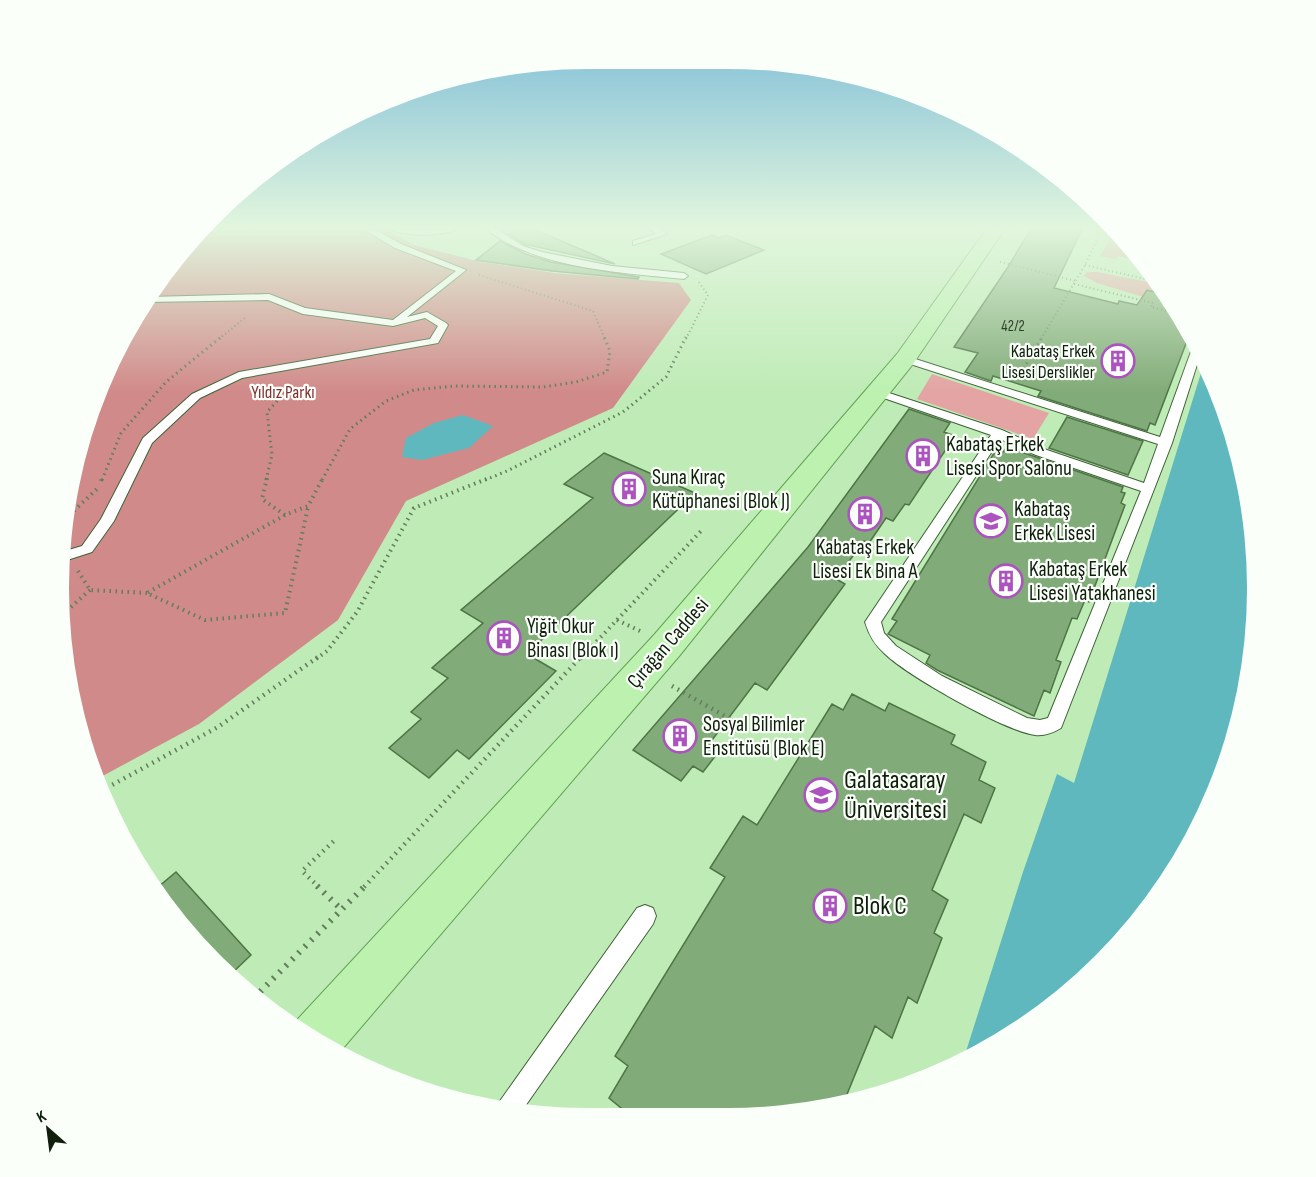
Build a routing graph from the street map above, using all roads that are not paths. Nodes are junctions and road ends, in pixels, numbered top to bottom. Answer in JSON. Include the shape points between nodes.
{"nodes":[{"id":1,"x":446,"y":282,"type":"edge"},
{"id":2,"x":960,"y":282,"type":"edge"},
{"id":3,"x":157,"y":300,"type":"edge"},
{"id":4,"x":393,"y":323,"type":"junction"},
{"id":5,"x":905,"y":359,"type":"junction"},
{"id":6,"x":1193,"y":360,"type":"edge"},
{"id":7,"x":879,"y":393,"type":"junction"},
{"id":8,"x":998,"y":433,"type":"junction"},
{"id":9,"x":1166,"y":443,"type":"junction"},
{"id":10,"x":1148,"y":489,"type":"junction"},
{"id":11,"x":70,"y":554,"type":"edge"},
{"id":12,"x":645,"y":916,"type":"dead end"},
{"id":13,"x":321,"y":1033,"type":"edge"},
{"id":14,"x":512,"y":1102,"type":"edge"}],
"edges":[{"from":1,"to":4,"type":"lane"},
{"from":2,"to":5,"type":"main road","name":"Çırağan Caddesi"},
{"from":3,"to":4,"type":"lane","via":[[270,297],[303,310]]},
{"from":4,"to":11,"type":"lane","via":[[427,315],[443,325],[434,341],[239,375],[196,396],[147,441],[107,521],[87,549]]},
{"from":5,"to":7,"type":"main road","name":"Çırağan Caddesi"},
{"from":5,"to":9,"type":"lane"},
{"from":6,"to":9,"type":"lane"},
{"from":7,"to":8,"type":"lane"},
{"from":7,"to":13,"type":"main road","name":"Çırağan Caddesi","via":[[646,670]]},
{"from":8,"to":10,"type":"lane","via":[[1034,450]]},
{"from":8,"to":10,"type":"lane","via":[[872,628],[899,659],[1024,725],[1039,728],[1055,723]]},
{"from":9,"to":10,"type":"lane"},
{"from":12,"to":14,"type":"lane"}]}
